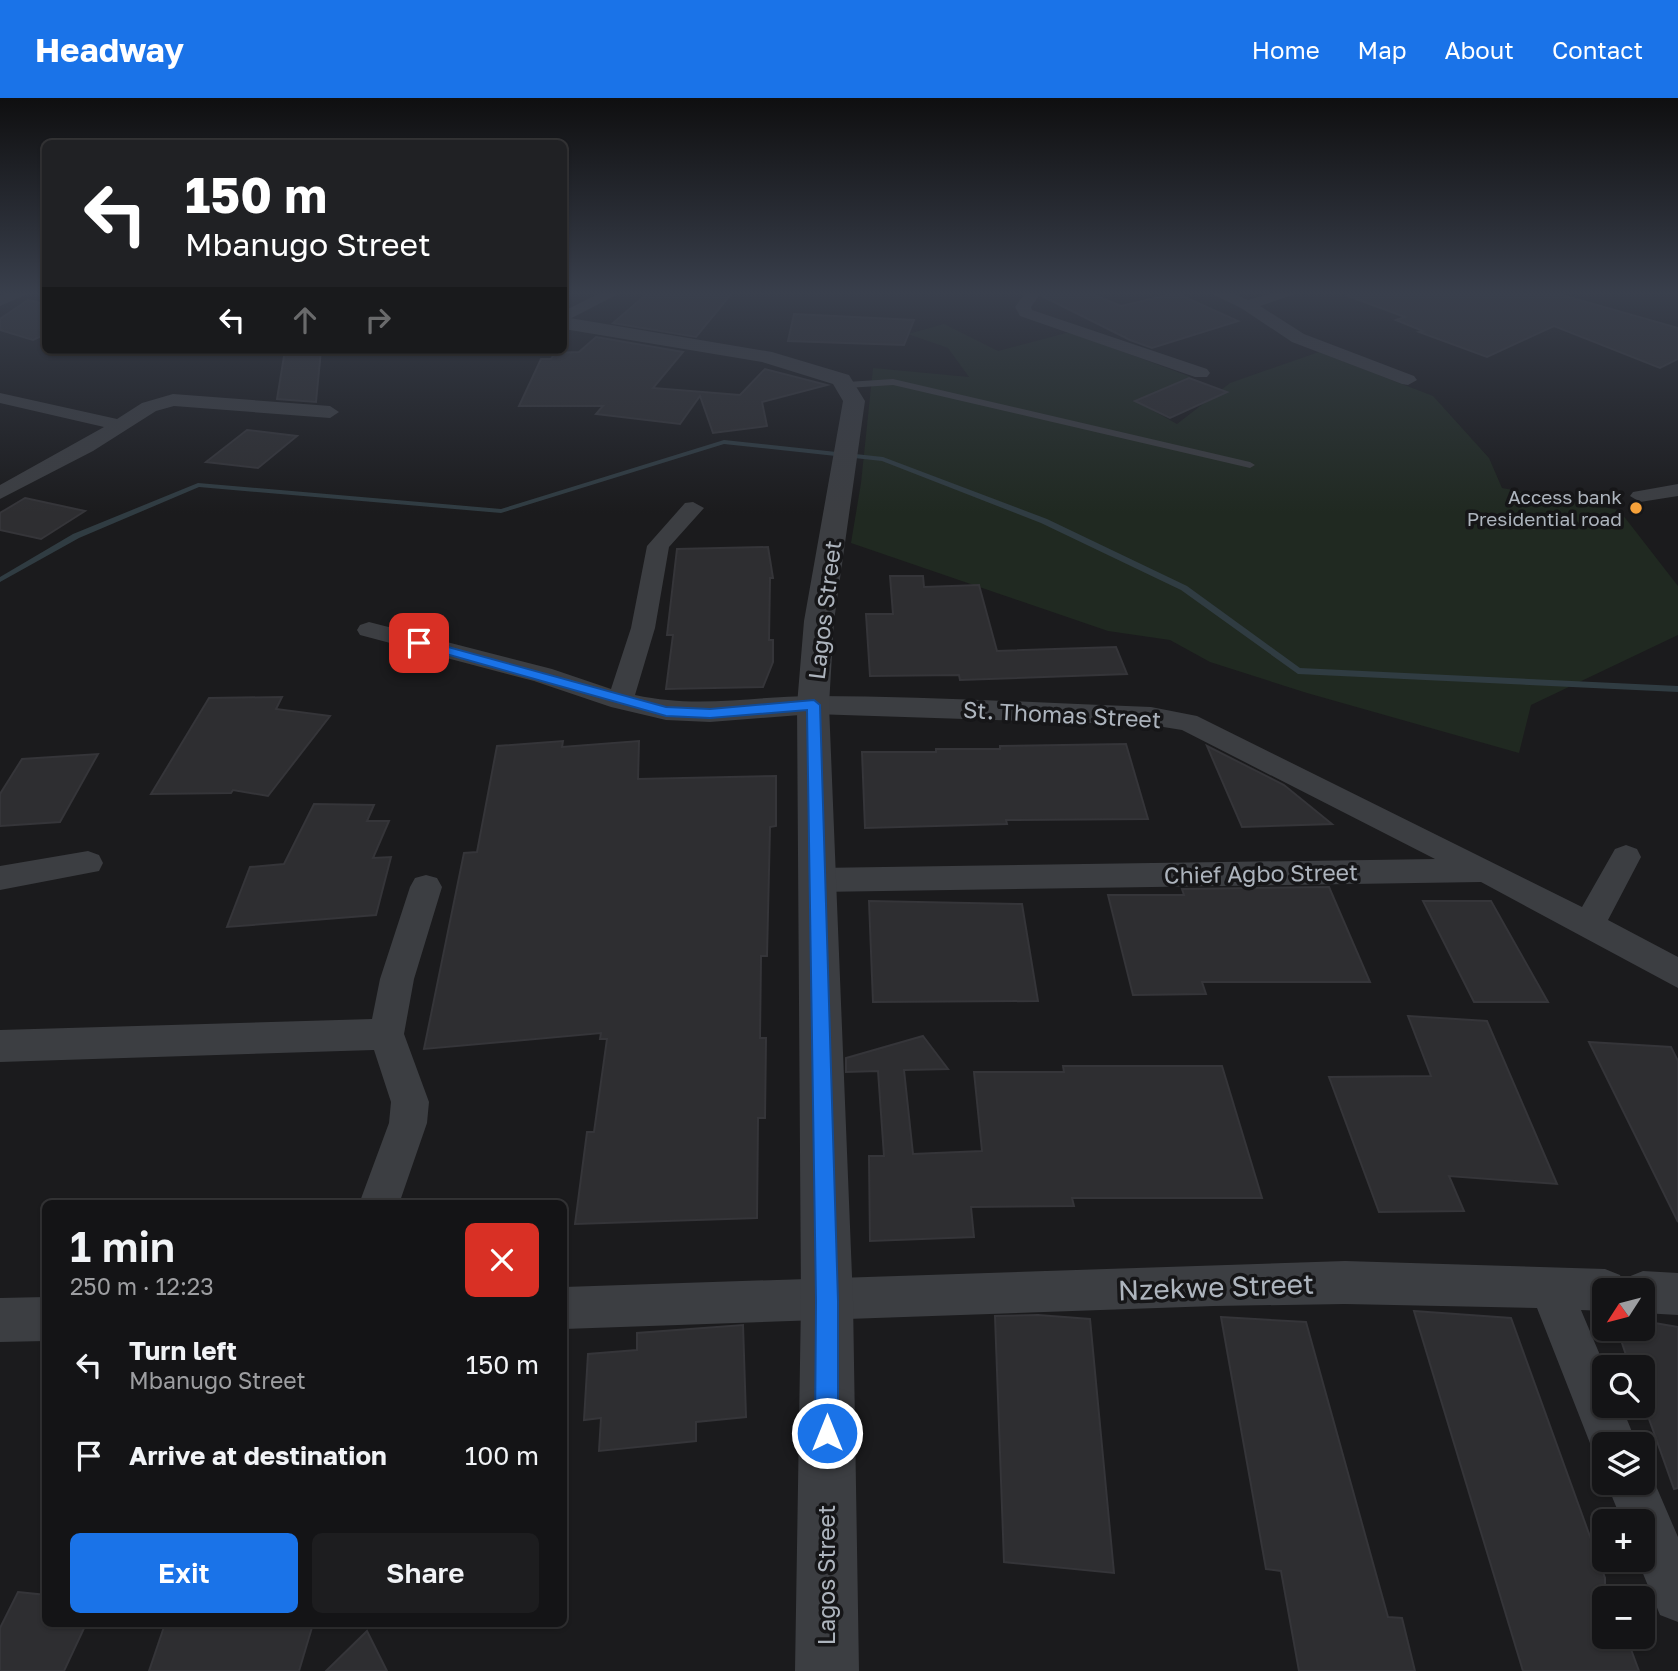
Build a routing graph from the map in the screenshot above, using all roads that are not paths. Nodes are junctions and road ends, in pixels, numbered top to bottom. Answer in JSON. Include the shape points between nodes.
{"nodes":[{"id":1,"x":803,"y":366,"type":"edge"},
{"id":2,"x":1182,"y":366,"type":"edge"},
{"id":3,"x":1372,"y":366,"type":"edge"},
{"id":4,"x":1201,"y":373,"type":"dead end"},
{"id":5,"x":1408,"y":380,"type":"dead end"},
{"id":6,"x":846,"y":385,"type":"junction"},
{"id":7,"x":0,"y":398,"type":"edge"},
{"id":8,"x":330,"y":412,"type":"dead end"},
{"id":9,"x":118,"y":425,"type":"junction"},
{"id":10,"x":1251,"y":466,"type":"dead end"},
{"id":11,"x":1678,"y":490,"type":"edge"},
{"id":12,"x":0,"y":493,"type":"edge"},
{"id":13,"x":1640,"y":496,"type":"dead end"},
{"id":14,"x":693,"y":508,"type":"dead end"},
{"id":15,"x":369,"y":630,"type":"dead end"},
{"id":16,"x":620,"y":701,"type":"junction"},
{"id":17,"x":814,"y":705,"type":"junction"},
{"id":18,"x":1626,"y":857,"type":"dead end"},
{"id":19,"x":88,"y":863,"type":"dead end"},
{"id":20,"x":1485,"y":870,"type":"junction"},
{"id":21,"x":0,"y":878,"type":"edge"},
{"id":22,"x":817,"y":880,"type":"junction"},
{"id":23,"x":426,"y":887,"type":"dead end"},
{"id":24,"x":1588,"y":926,"type":"junction"},
{"id":25,"x":1678,"y":974,"type":"edge"},
{"id":26,"x":386,"y":1034,"type":"junction"},
{"id":27,"x":0,"y":1046,"type":"edge"},
{"id":28,"x":380,"y":1200,"type":"edge"},
{"id":29,"x":1549,"y":1286,"type":"junction"},
{"id":30,"x":1592,"y":1289,"type":"edge"},
{"id":31,"x":1656,"y":1293,"type":"edge"},
{"id":32,"x":1678,"y":1294,"type":"edge"},
{"id":33,"x":827,"y":1301,"type":"junction"},
{"id":34,"x":567,"y":1308,"type":"edge"},
{"id":35,"x":42,"y":1319,"type":"edge"},
{"id":36,"x":0,"y":1320,"type":"edge"},
{"id":37,"x":1609,"y":1432,"type":"edge"},
{"id":38,"x":1635,"y":1495,"type":"edge"},
{"id":39,"x":1678,"y":1597,"type":"edge"},
{"id":40,"x":827,"y":1671,"type":"edge"}],
"edges":[{"from":1,"to":6,"type":"street"},
{"from":2,"to":4,"type":"street"},
{"from":3,"to":5,"type":"street"},
{"from":6,"to":10,"type":"lane","via":[[893,383]]},
{"from":6,"to":17,"type":"street","name":"Lagos Street","via":[[854,401],[819,621]]},
{"from":7,"to":9,"type":"street"},
{"from":8,"to":9,"type":"street","via":[[183,399],[149,407]]},
{"from":9,"to":12,"type":"street"},
{"from":11,"to":13,"type":"street"},
{"from":14,"to":16,"type":"street","via":[[659,546],[643,628]]},
{"from":15,"to":16,"type":"street","name":"St. Thomas Street","via":[[543,675]]},
{"from":16,"to":17,"type":"street","name":"St. Thomas Street","via":[[666,711],[710,713]]},
{"from":17,"to":20,"type":"street","name":"St. Thomas Street","via":[[1151,716],[1187,722]]},
{"from":17,"to":22,"type":"street","name":"Lagos Street"},
{"from":18,"to":24,"type":"street"},
{"from":19,"to":21,"type":"street"},
{"from":20,"to":22,"type":"street","name":"Chief Agbo Street"},
{"from":20,"to":24,"type":"street","name":"Chief Agbo Street"},
{"from":22,"to":33,"type":"street","name":"Lagos Street"},
{"from":23,"to":26,"type":"street","via":[[397,979]]},
{"from":24,"to":25,"type":"street","name":"Chief Agbo Street"},
{"from":26,"to":27,"type":"street"},
{"from":26,"to":28,"type":"street","via":[[410,1102],[408,1123]]},
{"from":29,"to":30,"type":"street","name":"Nzekwe Street"},
{"from":29,"to":33,"type":"street","name":"Nzekwe Street","via":[[1287,1283]]},
{"from":29,"to":37,"type":"street"},
{"from":31,"to":32,"type":"street"},
{"from":33,"to":34,"type":"street","name":"Nzekwe Street"},
{"from":33,"to":40,"type":"street","name":"Lagos Street"},
{"from":35,"to":36,"type":"street"},
{"from":38,"to":39,"type":"street"}]}
